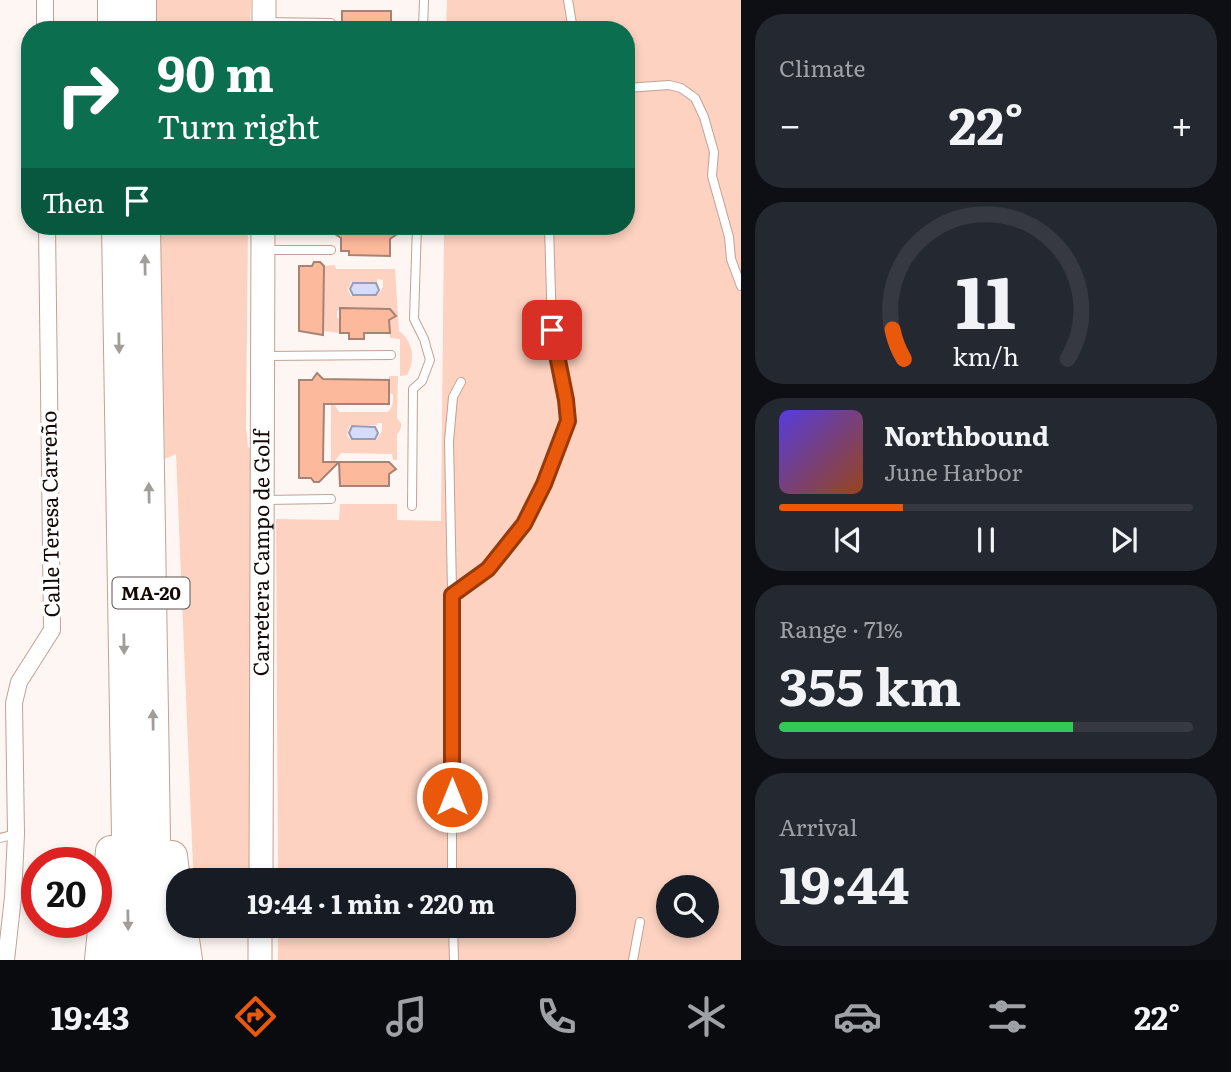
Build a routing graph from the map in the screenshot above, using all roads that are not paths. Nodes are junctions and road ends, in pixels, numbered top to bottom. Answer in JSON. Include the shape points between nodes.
{"nodes":[{"id":1,"x":45,"y":0,"type":"edge"},
{"id":2,"x":113,"y":0,"type":"edge"},
{"id":3,"x":141,"y":0,"type":"edge"},
{"id":4,"x":424,"y":0,"type":"edge"},
{"id":5,"x":568,"y":0,"type":"edge"},
{"id":6,"x":264,"y":17,"type":"edge"},
{"id":7,"x":45,"y":21,"type":"edge"},
{"id":8,"x":113,"y":21,"type":"edge"},
{"id":9,"x":141,"y":21,"type":"edge"},
{"id":10,"x":309,"y":21,"type":"edge"},
{"id":11,"x":423,"y":21,"type":"edge"},
{"id":12,"x":572,"y":21,"type":"edge"},
{"id":13,"x":635,"y":87,"type":"edge"},
{"id":14,"x":47,"y":235,"type":"edge"},
{"id":15,"x":117,"y":235,"type":"edge"},
{"id":16,"x":145,"y":235,"type":"edge"},
{"id":17,"x":262,"y":235,"type":"edge"},
{"id":18,"x":417,"y":235,"type":"edge"},
{"id":19,"x":549,"y":235,"type":"edge"},
{"id":20,"x":262,"y":250,"type":"junction"},
{"id":21,"x":331,"y":250,"type":"dead end"},
{"id":22,"x":741,"y":286,"type":"edge"},
{"id":23,"x":391,"y":355,"type":"dead end"},
{"id":24,"x":262,"y":356,"type":"junction"},
{"id":25,"x":461,"y":382,"type":"dead end"},
{"id":26,"x":331,"y":499,"type":"dead end"},
{"id":27,"x":263,"y":500,"type":"junction"},
{"id":28,"x":412,"y":506,"type":"dead end"},
{"id":29,"x":452,"y":595,"type":"junction"},
{"id":30,"x":125,"y":744,"type":"junction"},
{"id":31,"x":154,"y":762,"type":"junction"},
{"id":32,"x":16,"y":834,"type":"junction"},
{"id":33,"x":0,"y":838,"type":"edge"},
{"id":34,"x":174,"y":868,"type":"edge"},
{"id":35,"x":261,"y":868,"type":"edge"},
{"id":36,"x":452,"y":868,"type":"edge"},
{"id":37,"x":640,"y":922,"type":"dead end"},
{"id":38,"x":184,"y":938,"type":"edge"},
{"id":39,"x":260,"y":938,"type":"edge"},
{"id":40,"x":453,"y":938,"type":"edge"},
{"id":41,"x":6,"y":960,"type":"edge"},
{"id":42,"x":100,"y":960,"type":"edge"},
{"id":43,"x":129,"y":960,"type":"edge"},
{"id":44,"x":157,"y":960,"type":"edge"},
{"id":45,"x":187,"y":960,"type":"edge"},
{"id":46,"x":260,"y":960,"type":"edge"},
{"id":47,"x":454,"y":960,"type":"edge"},
{"id":48,"x":633,"y":960,"type":"edge"}],
"edges":[{"from":1,"to":7,"type":"street"},
{"from":2,"to":8,"type":"highway"},
{"from":3,"to":9,"type":"highway"},
{"from":4,"to":11,"type":"lane"},
{"from":5,"to":12,"type":"lane"},
{"from":6,"to":10,"type":"lane"},
{"from":13,"to":22,"type":"lane","via":[[668,85],[695,98],[714,152],[712,176]]},
{"from":14,"to":32,"type":"street","name":"Calle Teresa Carreño","via":[[52,630],[19,682],[14,702]]},
{"from":15,"to":30,"type":"highway","number":"MA-20","one_way":true},
{"from":31,"to":16,"type":"highway","number":"MA-20","one_way":true},
{"from":17,"to":20,"type":"street","name":"Carretera Campo de Golf"},
{"from":18,"to":28,"type":"lane","via":[[414,319],[430,360],[422,381],[413,389]]},
{"from":19,"to":29,"type":"lane","via":[[552,330],[568,421],[524,524],[488,569]]},
{"from":20,"to":21,"type":"lane"},
{"from":20,"to":24,"type":"street","name":"Carretera Campo de Golf"},
{"from":23,"to":24,"type":"lane"},
{"from":24,"to":27,"type":"street","name":"Carretera Campo de Golf"},
{"from":25,"to":29,"type":"lane","via":[[453,397],[450,428]]},
{"from":26,"to":27,"type":"lane"},
{"from":27,"to":35,"type":"street","name":"Carretera Campo de Golf"},
{"from":29,"to":36,"type":"lane"},
{"from":30,"to":42,"type":"highway","via":[[113,781]]},
{"from":30,"to":43,"type":"highway","number":"MA-20","one_way":true},
{"from":31,"to":34,"type":"highway","via":[[167,803]]},
{"from":31,"to":44,"type":"highway","number":"MA-20"},
{"from":32,"to":33,"type":"lane"},
{"from":32,"to":41,"type":"street","name":"Calle Teresa Carreño"},
{"from":37,"to":48,"type":"lane"},
{"from":38,"to":45,"type":"highway"},
{"from":39,"to":46,"type":"street"},
{"from":40,"to":47,"type":"lane"}]}
